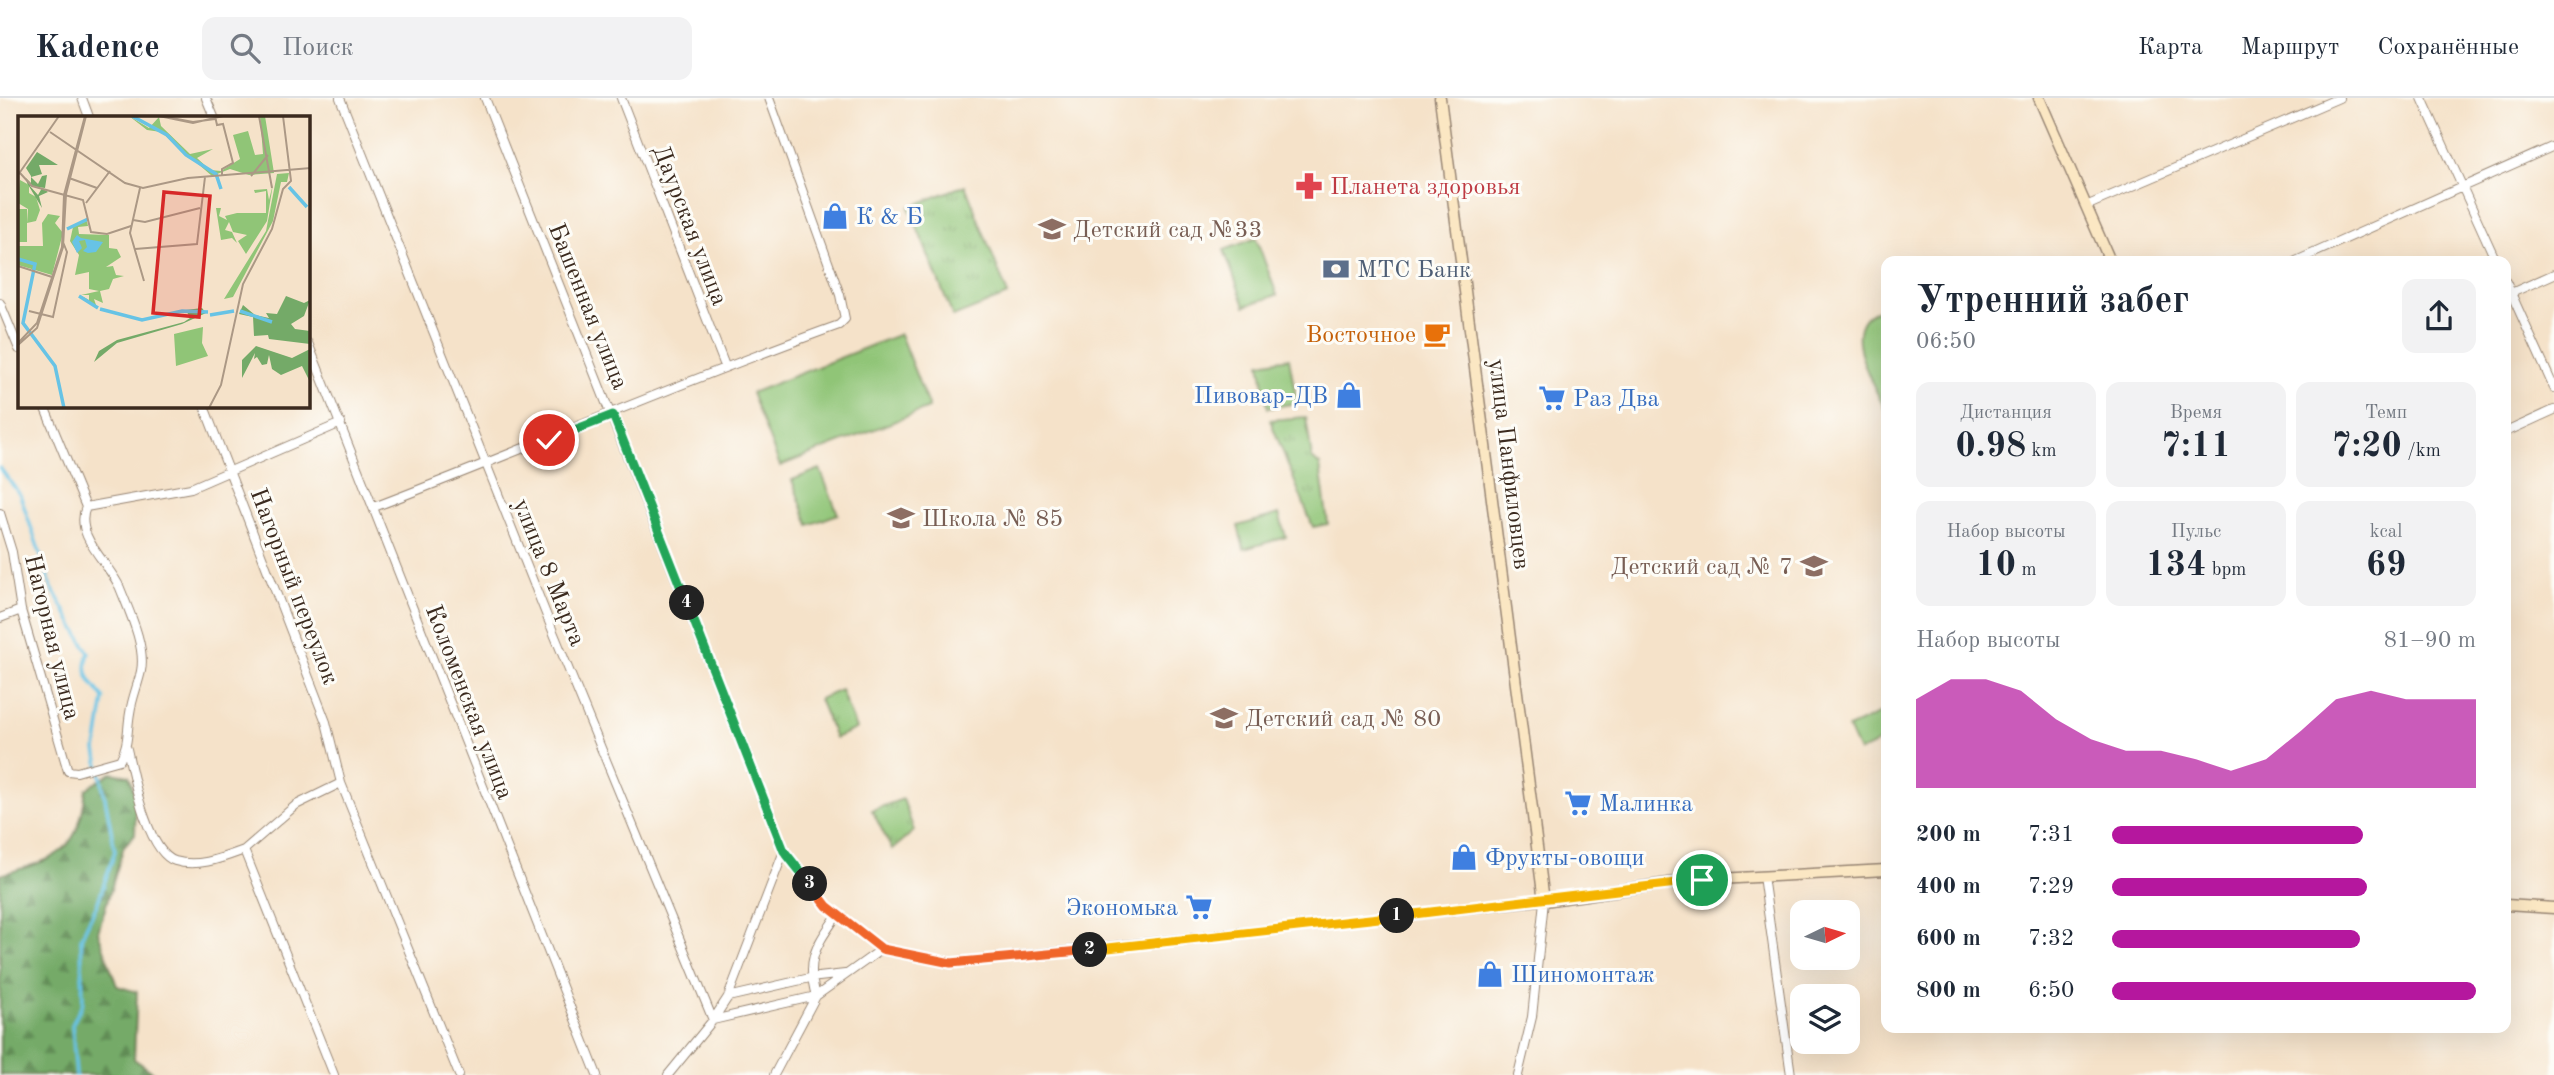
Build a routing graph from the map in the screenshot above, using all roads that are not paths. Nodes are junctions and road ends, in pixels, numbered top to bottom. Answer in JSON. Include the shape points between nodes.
{"nodes":[{"id":1,"x":82,"y":98,"type":"edge"},
{"id":2,"x":206,"y":98,"type":"edge"},
{"id":3,"x":340,"y":98,"type":"edge"},
{"id":4,"x":485,"y":98,"type":"edge"},
{"id":5,"x":621,"y":98,"type":"edge"},
{"id":6,"x":769,"y":98,"type":"edge"},
{"id":7,"x":1440,"y":98,"type":"edge"},
{"id":8,"x":2039,"y":98,"type":"edge"},
{"id":9,"x":2339,"y":98,"type":"edge"},
{"id":10,"x":2422,"y":98,"type":"edge"},
{"id":11,"x":89,"y":116,"type":"edge"},
{"id":12,"x":214,"y":116,"type":"edge"},
{"id":13,"x":2554,"y":146,"type":"edge"},
{"id":14,"x":2463,"y":187,"type":"junction"},
{"id":15,"x":2086,"y":206,"type":"junction"},
{"id":16,"x":2108,"y":256,"type":"edge"},
{"id":17,"x":2307,"y":256,"type":"edge"},
{"id":18,"x":2494,"y":256,"type":"edge"},
{"id":19,"x":2554,"y":274,"type":"edge"},
{"id":20,"x":2511,"y":293,"type":"edge"},
{"id":21,"x":2511,"y":300,"type":"edge"},
{"id":22,"x":0,"y":303,"type":"edge"},
{"id":23,"x":18,"y":347,"type":"edge"},
{"id":24,"x":310,"y":348,"type":"edge"},
{"id":25,"x":725,"y":366,"type":"junction"},
{"id":26,"x":2554,"y":388,"type":"edge"},
{"id":27,"x":45,"y":408,"type":"edge"},
{"id":28,"x":205,"y":408,"type":"edge"},
{"id":29,"x":2554,"y":410,"type":"edge"},
{"id":30,"x":613,"y":415,"type":"junction"},
{"id":31,"x":341,"y":423,"type":"junction"},
{"id":32,"x":2511,"y":430,"type":"edge"},
{"id":33,"x":486,"y":464,"type":"junction"},
{"id":34,"x":229,"y":470,"type":"junction"},
{"id":35,"x":86,"y":507,"type":"junction"},
{"id":36,"x":374,"y":507,"type":"junction"},
{"id":37,"x":0,"y":513,"type":"edge"},
{"id":38,"x":21,"y":610,"type":"junction"},
{"id":39,"x":0,"y":618,"type":"edge"},
{"id":40,"x":127,"y":748,"type":"junction"},
{"id":41,"x":341,"y":783,"type":"junction"},
{"id":42,"x":244,"y":850,"type":"junction"},
{"id":43,"x":784,"y":851,"type":"junction"},
{"id":44,"x":1881,"y":870,"type":"edge"},
{"id":45,"x":1763,"y":876,"type":"junction"},
{"id":46,"x":1544,"y":901,"type":"junction"},
{"id":47,"x":2511,"y":905,"type":"edge"},
{"id":48,"x":2554,"y":908,"type":"edge"},
{"id":49,"x":838,"y":914,"type":"junction"},
{"id":50,"x":882,"y":949,"type":"junction"},
{"id":51,"x":848,"y":974,"type":"junction"},
{"id":52,"x":810,"y":978,"type":"junction"},
{"id":53,"x":816,"y":996,"type":"junction"},
{"id":54,"x":728,"y":997,"type":"junction"},
{"id":55,"x":713,"y":1020,"type":"junction"},
{"id":56,"x":334,"y":1075,"type":"edge"},
{"id":57,"x":458,"y":1075,"type":"edge"},
{"id":58,"x":597,"y":1075,"type":"edge"},
{"id":59,"x":668,"y":1075,"type":"edge"},
{"id":60,"x":774,"y":1075,"type":"edge"},
{"id":61,"x":1518,"y":1075,"type":"edge"},
{"id":62,"x":1791,"y":1075,"type":"edge"}],
"edges":[{"from":1,"to":11,"type":"street"},
{"from":2,"to":12,"type":"street"},
{"from":3,"to":33,"type":"street","name":"улица 8 Марта"},
{"from":4,"to":30,"type":"street","name":"Башенная улица"},
{"from":5,"to":25,"type":"street","name":"Даурская улица"},
{"from":6,"to":25,"type":"street","via":[[845,319]]},
{"from":7,"to":46,"type":"street","name":"улица Панфиловцев"},
{"from":8,"to":15,"type":"street"},
{"from":9,"to":15,"type":"street"},
{"from":10,"to":14,"type":"street"},
{"from":13,"to":14,"type":"street"},
{"from":14,"to":17,"type":"street"},
{"from":14,"to":18,"type":"street"},
{"from":15,"to":16,"type":"street"},
{"from":19,"to":20,"type":"street"},
{"from":21,"to":26,"type":"street"},
{"from":22,"to":23,"type":"street"},
{"from":24,"to":31,"type":"street","name":"Коломенская улица"},
{"from":25,"to":30,"type":"street"},
{"from":27,"to":35,"type":"street"},
{"from":28,"to":34,"type":"street","name":"Нагорный переулок"},
{"from":29,"to":32,"type":"street"},
{"from":30,"to":33,"type":"street"},
{"from":30,"to":43,"type":"street","name":"Башенная улица"},
{"from":31,"to":34,"type":"street"},
{"from":31,"to":36,"type":"street","name":"Коломенская улица"},
{"from":33,"to":36,"type":"street"},
{"from":33,"to":55,"type":"street","name":"улица 8 Марта"},
{"from":34,"to":35,"type":"street","via":[[191,488]]},
{"from":34,"to":41,"type":"street","name":"Нагорный переулок","via":[[326,722]]},
{"from":35,"to":40,"type":"street","via":[[86,532],[119,586],[141,648]]},
{"from":36,"to":58,"type":"street","name":"Коломенская улица"},
{"from":37,"to":38,"type":"street","name":"Нагорная улица"},
{"from":38,"to":39,"type":"street"},
{"from":38,"to":40,"type":"street","name":"Нагорная улица","via":[[68,771],[120,760]]},
{"from":40,"to":42,"type":"street","via":[[154,840],[172,860],[191,864]]},
{"from":41,"to":42,"type":"street","via":[[296,805]]},
{"from":41,"to":57,"type":"street","name":"Нагорный переулок"},
{"from":42,"to":56,"type":"street"},
{"from":43,"to":49,"type":"street","name":"Башенная улица"},
{"from":43,"to":54,"type":"street"},
{"from":44,"to":45,"type":"street"},
{"from":45,"to":46,"type":"street","via":[[1683,881]]},
{"from":45,"to":62,"type":"street"},
{"from":46,"to":50,"type":"street","via":[[979,962],[951,963]]},
{"from":46,"to":61,"type":"street","via":[[1532,1017]]},
{"from":47,"to":48,"type":"street"},
{"from":49,"to":50,"type":"street","name":"Башенная улица"},
{"from":49,"to":52,"type":"street","via":[[813,950]]},
{"from":50,"to":51,"type":"street"},
{"from":51,"to":52,"type":"street"},
{"from":51,"to":53,"type":"street"},
{"from":52,"to":53,"type":"street"},
{"from":52,"to":54,"type":"street"},
{"from":53,"to":55,"type":"street"},
{"from":53,"to":60,"type":"street"},
{"from":54,"to":55,"type":"street"},
{"from":55,"to":59,"type":"street"}]}
